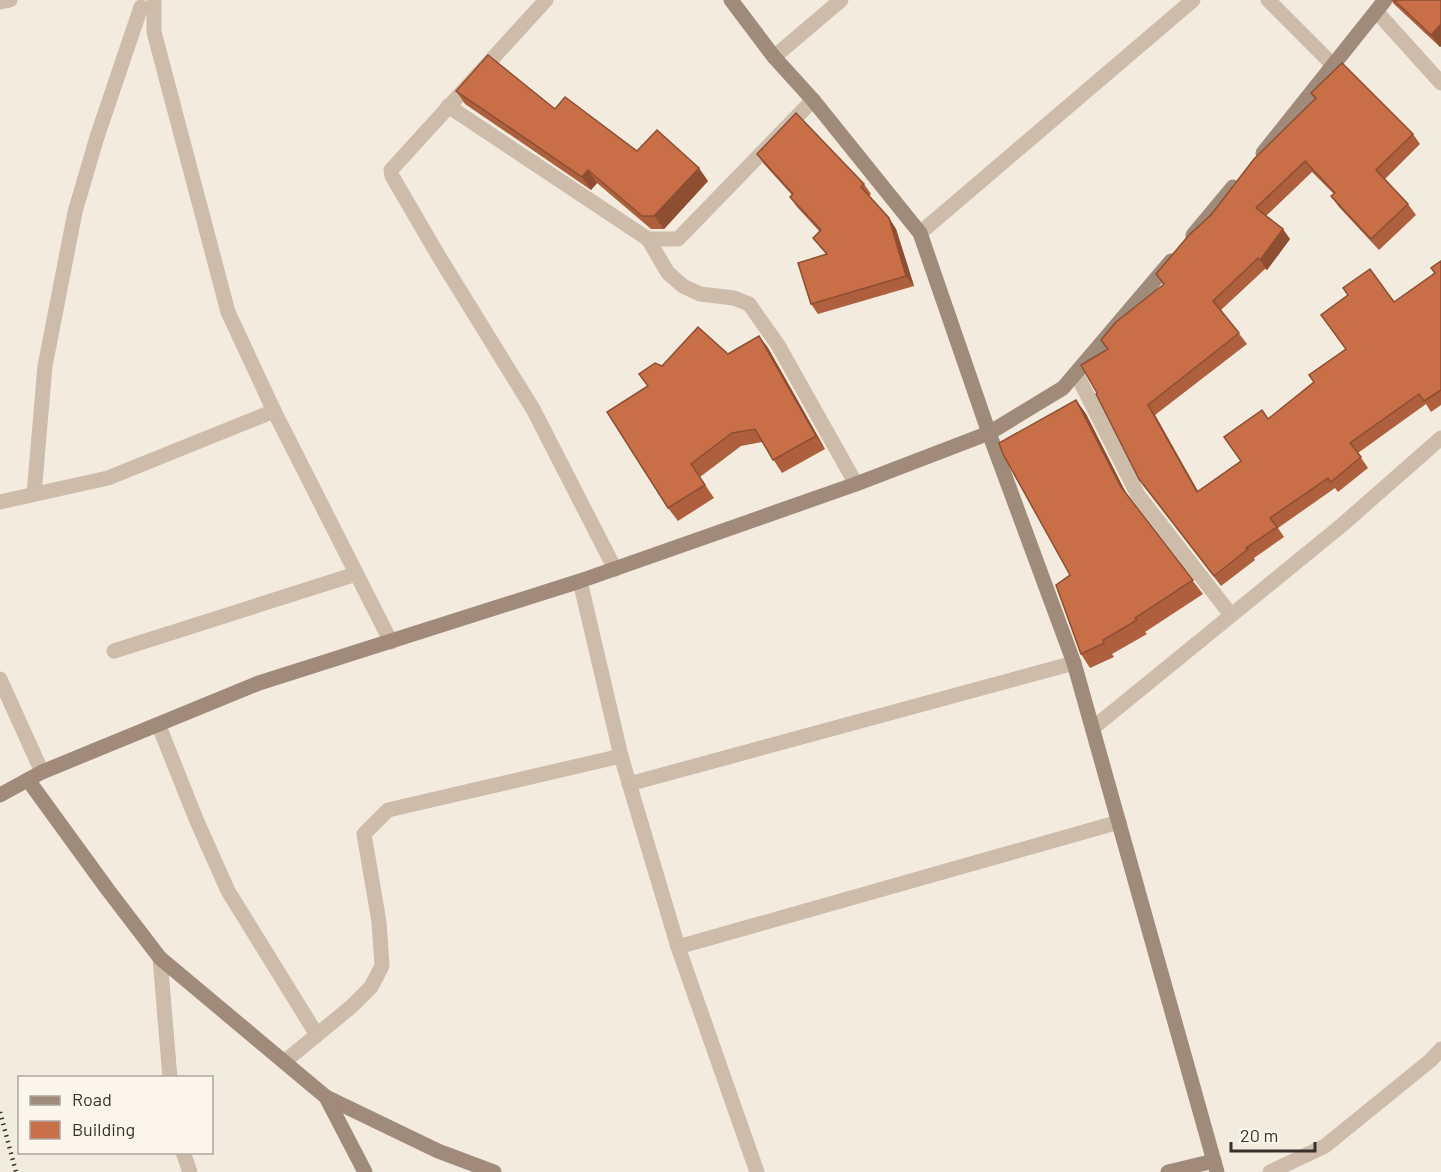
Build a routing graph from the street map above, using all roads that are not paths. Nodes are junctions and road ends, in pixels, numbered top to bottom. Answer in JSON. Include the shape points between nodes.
{"nodes":[{"id":1,"x":10,"y":0,"type":"edge"},
{"id":2,"x":546,"y":0,"type":"edge"},
{"id":3,"x":731,"y":0,"type":"edge"},
{"id":4,"x":841,"y":0,"type":"edge"},
{"id":5,"x":1193,"y":0,"type":"edge"},
{"id":6,"x":1268,"y":0,"type":"edge"},
{"id":7,"x":0,"y":2,"type":"edge"},
{"id":8,"x":144,"y":2,"type":"edge"},
{"id":9,"x":1380,"y":5,"type":"edge"},
{"id":10,"x":774,"y":57,"type":"junction"},
{"id":11,"x":1332,"y":64,"type":"junction"},
{"id":12,"x":1441,"y":83,"type":"edge"},
{"id":13,"x":813,"y":100,"type":"junction"},
{"id":14,"x":448,"y":106,"type":"junction"},
{"id":15,"x":920,"y":233,"type":"junction"},
{"id":16,"x":648,"y":239,"type":"junction"},
{"id":17,"x":1076,"y":373,"type":"junction"},
{"id":18,"x":273,"y":411,"type":"junction"},
{"id":19,"x":989,"y":433,"type":"junction"},
{"id":20,"x":1441,"y":438,"type":"edge"},
{"id":21,"x":856,"y":484,"type":"junction"},
{"id":22,"x":33,"y":494,"type":"junction"},
{"id":23,"x":0,"y":502,"type":"edge"},
{"id":24,"x":615,"y":569,"type":"junction"},
{"id":25,"x":356,"y":574,"type":"junction"},
{"id":26,"x":580,"y":581,"type":"junction"},
{"id":27,"x":1231,"y":615,"type":"junction"},
{"id":28,"x":391,"y":642,"type":"junction"},
{"id":29,"x":114,"y":651,"type":"dead end"},
{"id":30,"x":1074,"y":663,"type":"junction"},
{"id":31,"x":0,"y":680,"type":"edge"},
{"id":32,"x":159,"y":726,"type":"junction"},
{"id":33,"x":1093,"y":728,"type":"junction"},
{"id":34,"x":621,"y":756,"type":"junction"},
{"id":35,"x":35,"y":776,"type":"junction"},
{"id":36,"x":629,"y":784,"type":"junction"},
{"id":37,"x":0,"y":795,"type":"edge"},
{"id":38,"x":1119,"y":822,"type":"junction"},
{"id":39,"x":678,"y":947,"type":"junction"},
{"id":40,"x":160,"y":957,"type":"junction"},
{"id":41,"x":317,"y":1035,"type":"junction"},
{"id":42,"x":1441,"y":1049,"type":"edge"},
{"id":43,"x":284,"y":1062,"type":"junction"},
{"id":44,"x":170,"y":1076,"type":"edge"},
{"id":45,"x":326,"y":1097,"type":"junction"},
{"id":46,"x":184,"y":1154,"type":"edge"},
{"id":47,"x":1215,"y":1166,"type":"edge"},
{"id":48,"x":190,"y":1172,"type":"edge"},
{"id":49,"x":365,"y":1172,"type":"edge"},
{"id":50,"x":494,"y":1172,"type":"edge"},
{"id":51,"x":757,"y":1172,"type":"edge"},
{"id":52,"x":1168,"y":1172,"type":"edge"},
{"id":53,"x":1270,"y":1172,"type":"edge"}],
"edges":[{"from":1,"to":7,"type":"street"},
{"from":2,"to":14,"type":"street"},
{"from":3,"to":10,"type":"street"},
{"from":4,"to":10,"type":"street"},
{"from":5,"to":15,"type":"street"},
{"from":6,"to":11,"type":"street"},
{"from":8,"to":18,"type":"street","via":[[228,312]]},
{"from":8,"to":22,"type":"street","via":[[75,212],[45,366]]},
{"from":9,"to":11,"type":"street"},
{"from":9,"to":12,"type":"street"},
{"from":10,"to":13,"type":"street"},
{"from":11,"to":17,"type":"street","via":[[1288,123]]},
{"from":13,"to":15,"type":"street"},
{"from":13,"to":16,"type":"street","via":[[678,239]]},
{"from":14,"to":16,"type":"street"},
{"from":14,"to":24,"type":"street","via":[[391,170],[392,176],[533,409]]},
{"from":15,"to":19,"type":"street"},
{"from":16,"to":21,"type":"street","via":[[668,273],[683,286],[700,294],[749,304],[778,345]]},
{"from":17,"to":19,"type":"street","via":[[1063,388]]},
{"from":17,"to":27,"type":"street","via":[[1138,495]]},
{"from":18,"to":22,"type":"street","via":[[108,478]]},
{"from":18,"to":25,"type":"street"},
{"from":19,"to":21,"type":"street"},
{"from":19,"to":30,"type":"street"},
{"from":20,"to":27,"type":"street"},
{"from":21,"to":24,"type":"street"},
{"from":22,"to":23,"type":"street"},
{"from":24,"to":26,"type":"street"},
{"from":25,"to":28,"type":"street"},
{"from":25,"to":29,"type":"street"},
{"from":26,"to":28,"type":"street"},
{"from":26,"to":34,"type":"street"},
{"from":27,"to":33,"type":"street"},
{"from":28,"to":32,"type":"street","via":[[259,683]]},
{"from":30,"to":33,"type":"street"},
{"from":30,"to":36,"type":"street"},
{"from":31,"to":35,"type":"street"},
{"from":32,"to":35,"type":"street"},
{"from":32,"to":41,"type":"street","via":[[228,891]]},
{"from":33,"to":38,"type":"street"},
{"from":34,"to":36,"type":"street"},
{"from":34,"to":41,"type":"street","via":[[388,810],[364,834],[382,966],[371,987]]},
{"from":35,"to":37,"type":"street"},
{"from":35,"to":40,"type":"street","via":[[108,890]]},
{"from":36,"to":39,"type":"street"},
{"from":38,"to":39,"type":"street"},
{"from":38,"to":47,"type":"street"},
{"from":39,"to":51,"type":"street"},
{"from":40,"to":43,"type":"street"},
{"from":40,"to":44,"type":"street"},
{"from":41,"to":43,"type":"street"},
{"from":42,"to":53,"type":"street","via":[[1325,1146]]},
{"from":43,"to":45,"type":"street"},
{"from":45,"to":49,"type":"street"},
{"from":45,"to":50,"type":"street","via":[[438,1151]]},
{"from":46,"to":48,"type":"street"},
{"from":47,"to":52,"type":"street"}]}
